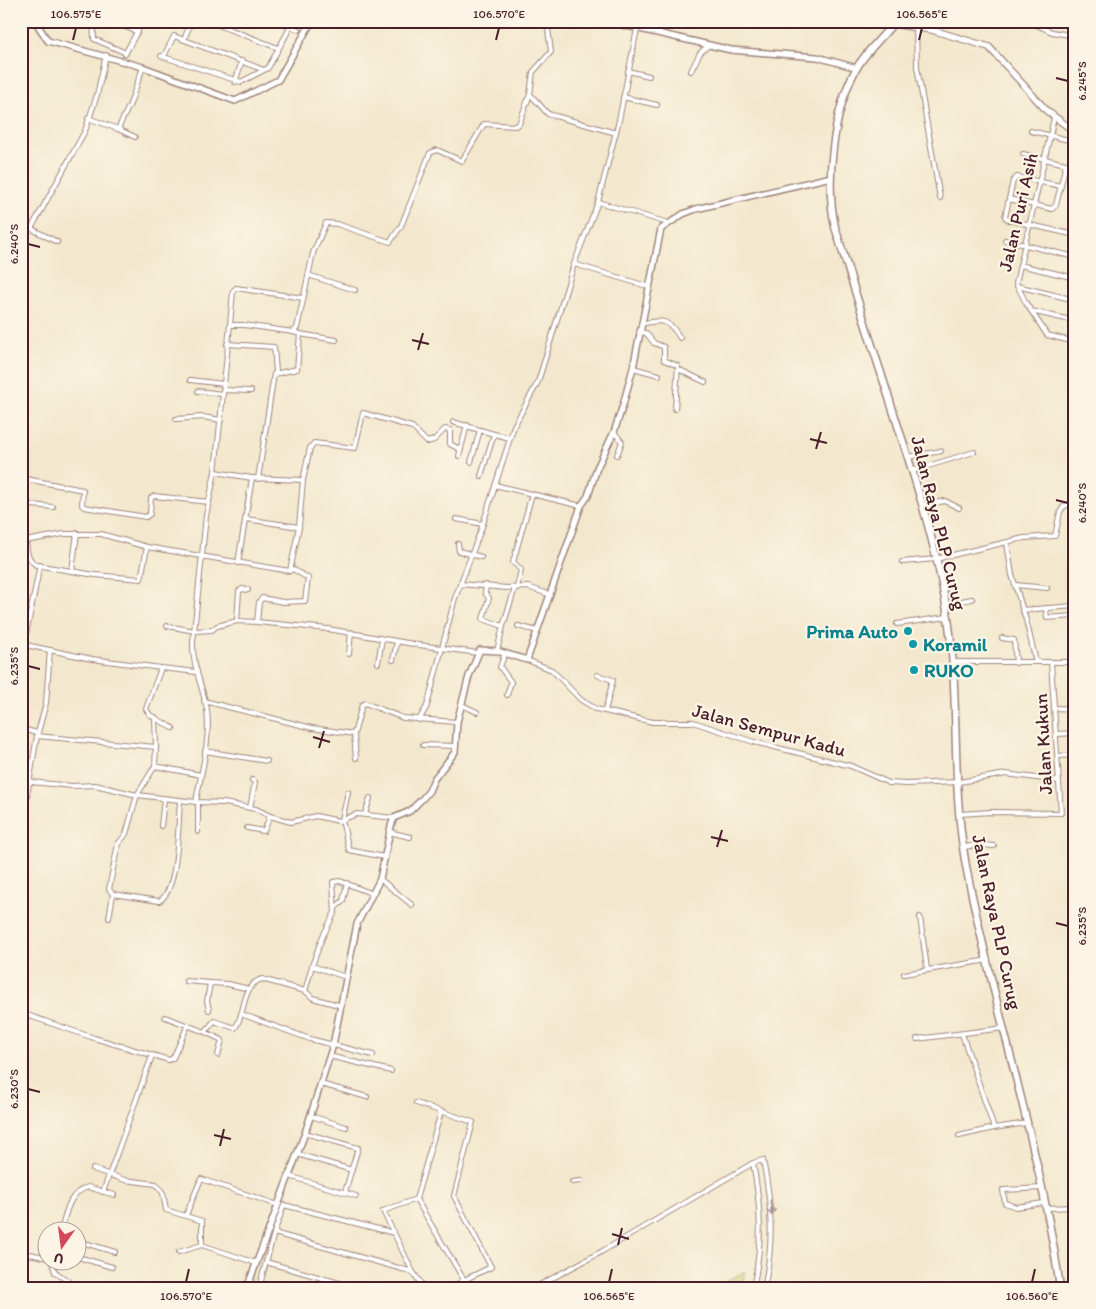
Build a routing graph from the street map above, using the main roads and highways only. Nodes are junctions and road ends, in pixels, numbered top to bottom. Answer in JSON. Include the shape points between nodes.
{"nodes":[{"id":1,"x":894,"y":23,"type":"edge"},
{"id":2,"x":1075,"y":132,"type":"edge"},
{"id":3,"x":1060,"y":1288,"type":"edge"}],
"edges":[{"from":1,"to":2,"type":"main road","via":[[989,47],[1054,118]]},
{"from":1,"to":3,"type":"main road","name":"Jalan Raya PLP Curug","via":[[857,68],[841,112],[830,199],[835,227],[922,505],[946,604],[963,847],[1041,1188]]}]}
